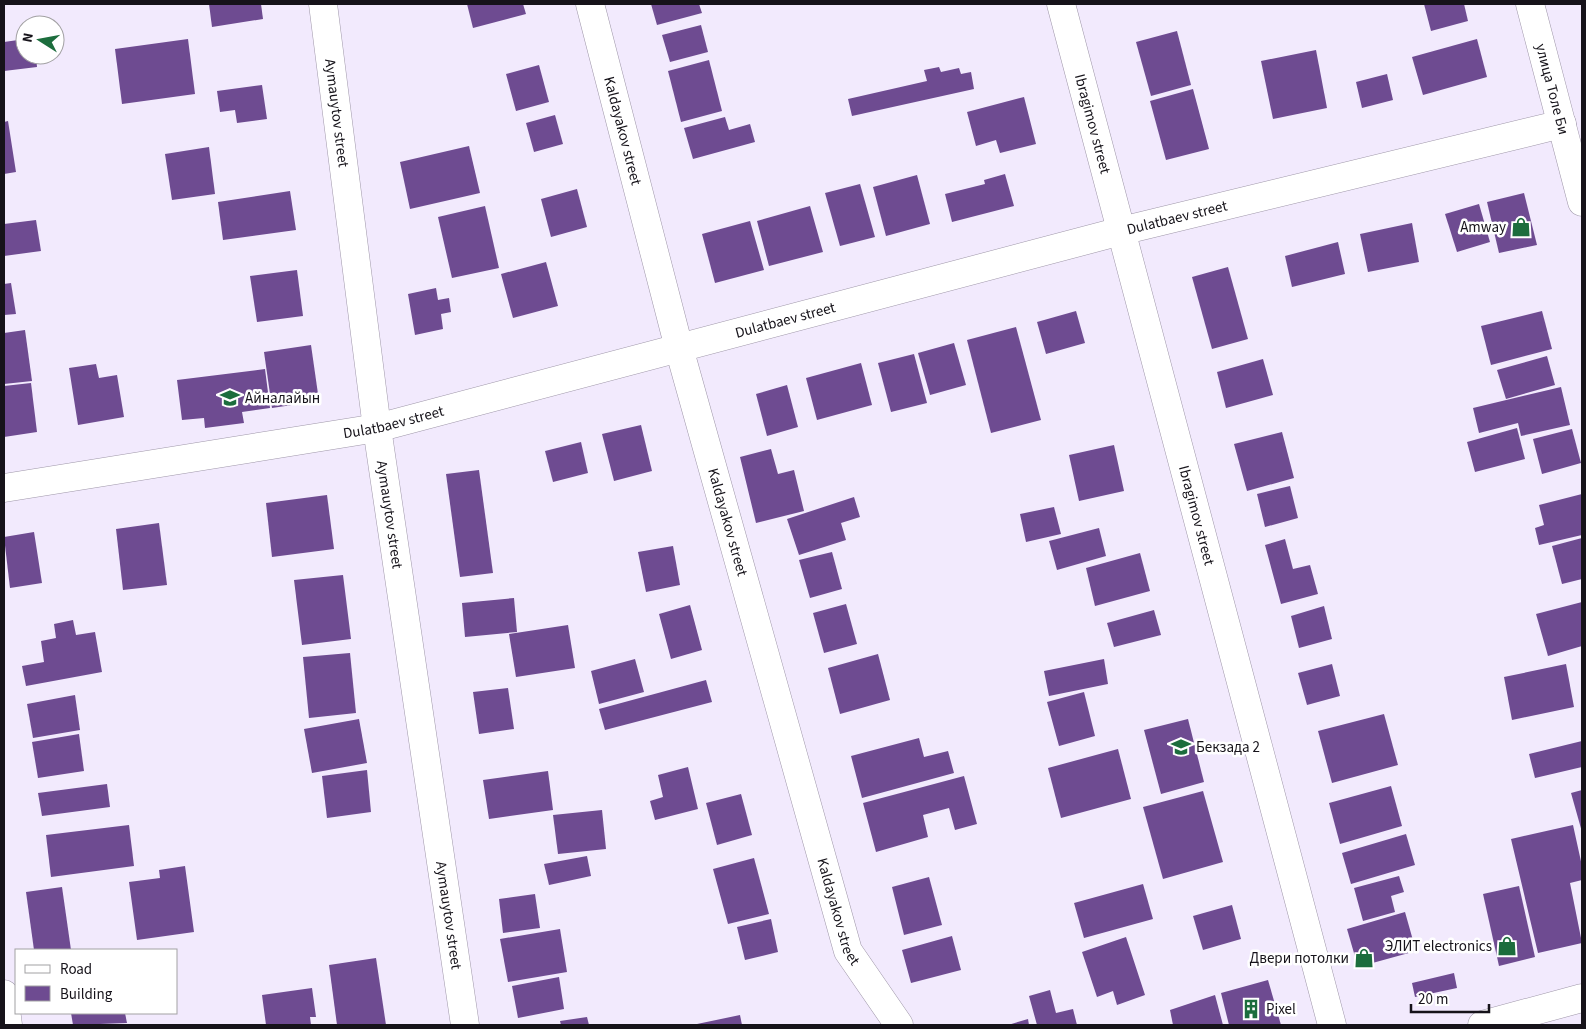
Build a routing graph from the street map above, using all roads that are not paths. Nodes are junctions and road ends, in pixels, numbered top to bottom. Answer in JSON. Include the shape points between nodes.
{"nodes":[{"id":1,"x":323,"y":4,"type":"edge"},
{"id":2,"x":590,"y":4,"type":"edge"},
{"id":3,"x":1061,"y":4,"type":"edge"},
{"id":4,"x":1530,"y":4,"type":"edge"},
{"id":5,"x":1562,"y":124,"type":"junction"},
{"id":6,"x":1582,"y":202,"type":"edge"},
{"id":7,"x":1121,"y":231,"type":"junction"},
{"id":8,"x":679,"y":348,"type":"junction"},
{"id":9,"x":377,"y":428,"type":"junction"},
{"id":10,"x":4,"y":488,"type":"edge"},
{"id":11,"x":4,"y":994,"type":"edge"},
{"id":12,"x":1582,"y":998,"type":"edge"},
{"id":13,"x":8,"y":1025,"type":"edge"},
{"id":14,"x":465,"y":1025,"type":"edge"},
{"id":15,"x":900,"y":1025,"type":"edge"},
{"id":16,"x":1332,"y":1025,"type":"edge"},
{"id":17,"x":1482,"y":1025,"type":"edge"}],
"edges":[{"from":1,"to":9,"type":"street","name":"Aymauytov street"},
{"from":2,"to":8,"type":"street","name":"Kaldayakov street"},
{"from":3,"to":7,"type":"street","name":"Ibragimov street"},
{"from":4,"to":5,"type":"street","name":"улица Толе Би"},
{"from":5,"to":6,"type":"street","name":"улица Толе Би"},
{"from":5,"to":7,"type":"street","name":"Dulatbaev street"},
{"from":7,"to":8,"type":"street","name":"Dulatbaev street"},
{"from":7,"to":16,"type":"street","name":"Ibragimov street"},
{"from":8,"to":9,"type":"street","name":"Dulatbaev street"},
{"from":8,"to":15,"type":"street","name":"Kaldayakov street","via":[[848,950]]},
{"from":9,"to":10,"type":"street","name":"Dulatbaev street"},
{"from":9,"to":14,"type":"street","name":"Aymauytov street"},
{"from":11,"to":13,"type":"street"},
{"from":12,"to":17,"type":"street"}]}
